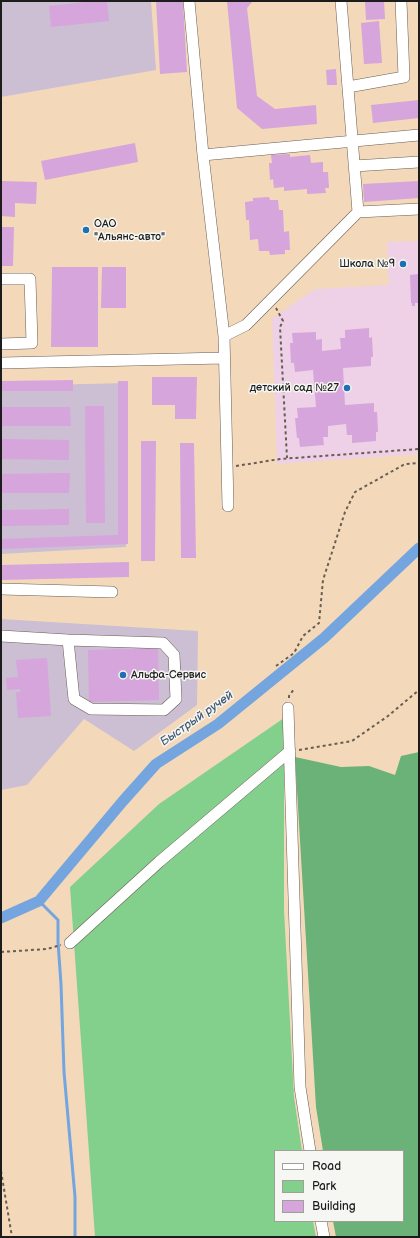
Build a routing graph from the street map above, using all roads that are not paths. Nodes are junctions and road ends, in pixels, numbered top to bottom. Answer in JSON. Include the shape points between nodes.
{"nodes":[{"id":1,"x":189,"y":1,"type":"edge"},
{"id":2,"x":341,"y":1,"type":"edge"},
{"id":3,"x":402,"y":1,"type":"edge"},
{"id":4,"x":348,"y":87,"type":"junction"},
{"id":5,"x":419,"y":135,"type":"edge"},
{"id":6,"x":352,"y":140,"type":"junction"},
{"id":7,"x":203,"y":154,"type":"junction"},
{"id":8,"x":419,"y":162,"type":"edge"},
{"id":9,"x":354,"y":166,"type":"junction"},
{"id":10,"x":419,"y":209,"type":"edge"},
{"id":11,"x":358,"y":212,"type":"junction"},
{"id":12,"x":1,"y":279,"type":"edge"},
{"id":13,"x":224,"y":336,"type":"junction"},
{"id":14,"x":1,"y":344,"type":"edge"},
{"id":15,"x":224,"y":358,"type":"junction"},
{"id":16,"x":1,"y":363,"type":"edge"},
{"id":17,"x":228,"y":506,"type":"dead end"},
{"id":18,"x":1,"y":590,"type":"edge"},
{"id":19,"x":112,"y":592,"type":"dead end"},
{"id":20,"x":1,"y":636,"type":"edge"},
{"id":21,"x":68,"y":640,"type":"junction"},
{"id":22,"x":288,"y":708,"type":"dead end"},
{"id":23,"x":290,"y":751,"type":"junction"},
{"id":24,"x":70,"y":943,"type":"road end"},
{"id":25,"x":310,"y":1150,"type":"edge"},
{"id":26,"x":321,"y":1222,"type":"edge"},
{"id":27,"x":324,"y":1237,"type":"edge"}],
"edges":[{"from":1,"to":7,"type":"lane"},
{"from":2,"to":4,"type":"lane"},
{"from":3,"to":4,"type":"lane","via":[[404,77]]},
{"from":4,"to":6,"type":"lane"},
{"from":5,"to":6,"type":"lane"},
{"from":6,"to":7,"type":"lane"},
{"from":6,"to":9,"type":"lane"},
{"from":7,"to":13,"type":"lane"},
{"from":8,"to":9,"type":"lane"},
{"from":9,"to":11,"type":"lane"},
{"from":10,"to":11,"type":"lane"},
{"from":11,"to":13,"type":"lane","via":[[246,325]]},
{"from":12,"to":14,"type":"lane","via":[[30,279],[32,343]]},
{"from":13,"to":15,"type":"lane"},
{"from":15,"to":16,"type":"lane"},
{"from":15,"to":17,"type":"lane"},
{"from":18,"to":19,"type":"lane"},
{"from":20,"to":21,"type":"lane"},
{"from":21,"to":21,"type":"lane","via":[[74,699],[91,709],[164,710],[176,699],[174,655],[162,643]]},
{"from":22,"to":23,"type":"lane"},
{"from":23,"to":24,"type":"lane","via":[[158,862]]},
{"from":23,"to":25,"type":"lane","via":[[300,1087]]},
{"from":26,"to":27,"type":"lane"}]}
